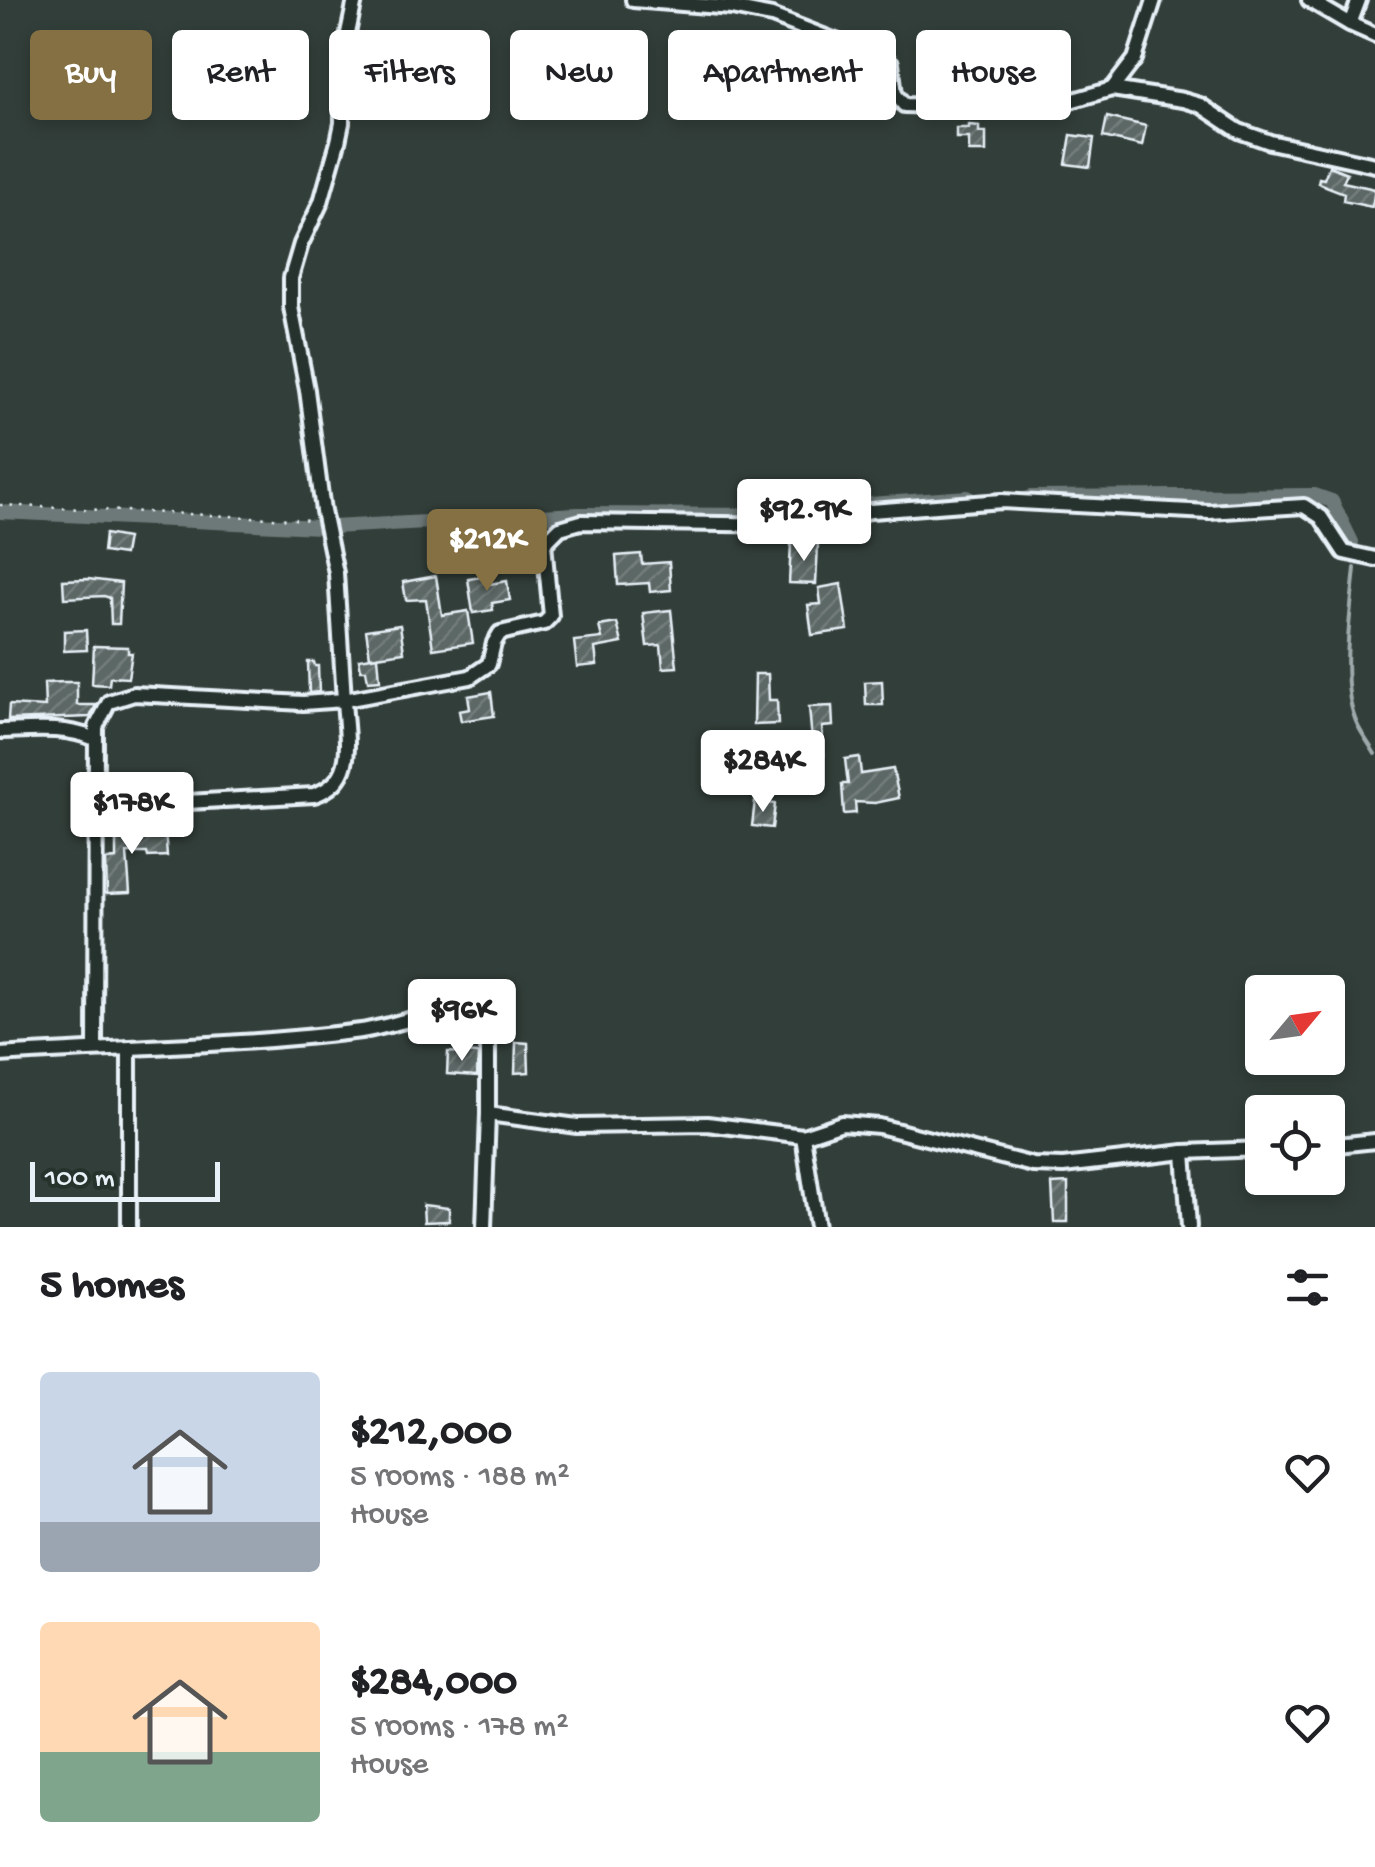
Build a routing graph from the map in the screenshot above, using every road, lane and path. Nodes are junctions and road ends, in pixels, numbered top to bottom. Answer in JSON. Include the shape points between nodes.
{"nodes":[{"id":1,"x":355,"y":0,"type":"edge"},
{"id":2,"x":633,"y":0,"type":"edge"},
{"id":3,"x":1154,"y":0,"type":"edge"},
{"id":4,"x":1309,"y":0,"type":"edge"},
{"id":5,"x":1360,"y":0,"type":"edge"},
{"id":6,"x":1350,"y":24,"type":"junction"},
{"id":7,"x":1375,"y":34,"type":"edge"},
{"id":8,"x":1112,"y":90,"type":"junction"},
{"id":9,"x":1375,"y":165,"type":"edge"},
{"id":10,"x":0,"y":505,"type":"edge"},
{"id":11,"x":324,"y":520,"type":"junction"},
{"id":12,"x":1375,"y":558,"type":"edge"},
{"id":13,"x":344,"y":700,"type":"junction"},
{"id":14,"x":0,"y":731,"type":"edge"},
{"id":15,"x":95,"y":739,"type":"junction"},
{"id":16,"x":98,"y":806,"type":"junction"},
{"id":17,"x":94,"y":1049,"type":"junction"},
{"id":18,"x":129,"y":1050,"type":"junction"},
{"id":19,"x":0,"y":1055,"type":"edge"},
{"id":20,"x":488,"y":1114,"type":"junction"},
{"id":21,"x":804,"y":1136,"type":"junction"},
{"id":22,"x":1375,"y":1141,"type":"edge"},
{"id":23,"x":1345,"y":1144,"type":"edge"},
{"id":24,"x":1245,"y":1150,"type":"edge"},
{"id":25,"x":1184,"y":1152,"type":"junction"},
{"id":26,"x":129,"y":1227,"type":"edge"},
{"id":27,"x":484,"y":1227,"type":"edge"},
{"id":28,"x":816,"y":1227,"type":"edge"},
{"id":29,"x":1189,"y":1227,"type":"edge"}],
"edges":[{"from":1,"to":11,"type":"street","via":[[342,62],[338,142],[291,278]]},
{"from":2,"to":8,"type":"street","via":[[772,16],[875,52],[891,63],[894,94],[904,105],[1005,108]]},
{"from":3,"to":8,"type":"street","via":[[1135,59]]},
{"from":4,"to":6,"type":"street"},
{"from":5,"to":6,"type":"street"},
{"from":6,"to":7,"type":"street"},
{"from":8,"to":9,"type":"street","via":[[1183,100],[1270,142]]},
{"from":10,"to":11,"type":"path"},
{"from":11,"to":13,"type":"street","via":[[336,573]]},
{"from":12,"to":13,"type":"street","via":[[1344,552],[1304,506],[1209,512],[1002,501],[871,511],[785,526],[580,522],[560,528],[544,544],[552,616],[500,633],[484,668],[470,677]]},
{"from":13,"to":15,"type":"street","via":[[134,694],[102,710]]},
{"from":13,"to":16,"type":"street","via":[[344,767],[332,789]]},
{"from":14,"to":15,"type":"street","via":[[52,729]]},
{"from":15,"to":16,"type":"street"},
{"from":16,"to":17,"type":"street"},
{"from":17,"to":18,"type":"street"},
{"from":17,"to":19,"type":"street"},
{"from":18,"to":20,"type":"street","via":[[337,1034],[444,1012],[475,1014],[488,1032]]},
{"from":18,"to":26,"type":"street"},
{"from":20,"to":21,"type":"street","via":[[576,1126],[708,1124]]},
{"from":20,"to":27,"type":"street"},
{"from":21,"to":25,"type":"street","via":[[842,1123],[879,1126],[1048,1166]]},
{"from":21,"to":28,"type":"street"},
{"from":22,"to":23,"type":"street"},
{"from":24,"to":25,"type":"street"},
{"from":25,"to":29,"type":"street"}]}
